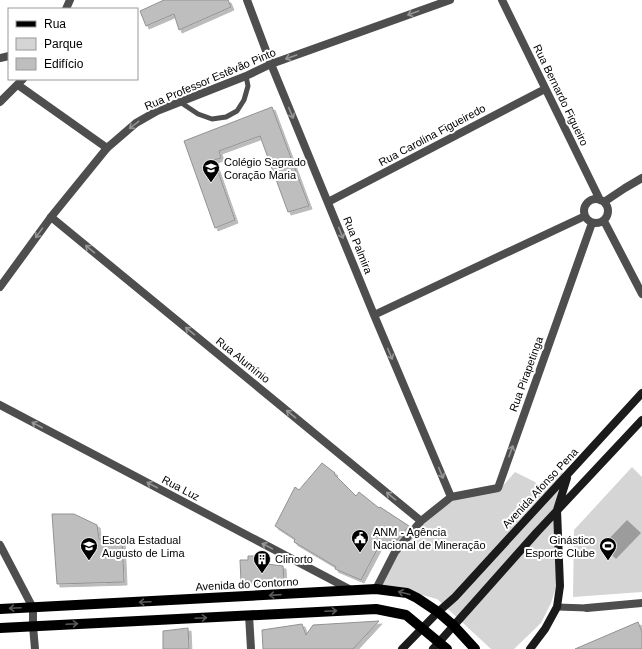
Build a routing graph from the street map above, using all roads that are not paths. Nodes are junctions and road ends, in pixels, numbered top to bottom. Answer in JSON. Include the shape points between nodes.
{"nodes":[{"id":1,"x":247,"y":0,"type":"edge"},
{"id":2,"x":450,"y":0,"type":"edge"},
{"id":3,"x":502,"y":0,"type":"edge"},
{"id":4,"x":271,"y":64,"type":"junction"},
{"id":5,"x":246,"y":76,"type":"junction"},
{"id":6,"x":21,"y":82,"type":"edge"},
{"id":7,"x":545,"y":89,"type":"junction"},
{"id":8,"x":0,"y":102,"type":"edge"},
{"id":9,"x":180,"y":102,"type":"junction"},
{"id":10,"x":107,"y":148,"type":"junction"},
{"id":11,"x":642,"y":178,"type":"edge"},
{"id":12,"x":602,"y":201,"type":"junction"},
{"id":13,"x":328,"y":202,"type":"junction"},
{"id":14,"x":585,"y":216,"type":"junction"},
{"id":15,"x":51,"y":217,"type":"junction"},
{"id":16,"x":604,"y":221,"type":"junction"},
{"id":17,"x":592,"y":223,"type":"junction"},
{"id":18,"x":0,"y":287,"type":"edge"},
{"id":19,"x":642,"y":294,"type":"edge"},
{"id":20,"x":374,"y":315,"type":"junction"},
{"id":21,"x":642,"y":393,"type":"edge"},
{"id":22,"x":0,"y":405,"type":"edge"},
{"id":23,"x":642,"y":420,"type":"edge"},
{"id":24,"x":567,"y":475,"type":"junction"},
{"id":25,"x":451,"y":497,"type":"junction"},
{"id":26,"x":557,"y":510,"type":"junction"},
{"id":27,"x":422,"y":521,"type":"junction"},
{"id":28,"x":0,"y":545,"type":"edge"},
{"id":29,"x":376,"y":589,"type":"junction"},
{"id":30,"x":352,"y":590,"type":"junction"},
{"id":31,"x":642,"y":603,"type":"edge"},
{"id":32,"x":557,"y":607,"type":"junction"},
{"id":33,"x":33,"y":608,"type":"junction"},
{"id":34,"x":587,"y":608,"type":"joint"},
{"id":35,"x":0,"y":609,"type":"edge"},
{"id":36,"x":438,"y":612,"type":"junction"},
{"id":37,"x":249,"y":615,"type":"junction"},
{"id":38,"x":453,"y":625,"type":"junction"},
{"id":39,"x":33,"y":626,"type":"junction"},
{"id":40,"x":0,"y":628,"type":"edge"},
{"id":41,"x":422,"y":628,"type":"junction"},
{"id":42,"x":440,"y":647,"type":"edge"},
{"id":43,"x":35,"y":649,"type":"edge"},
{"id":44,"x":251,"y":649,"type":"edge"},
{"id":45,"x":402,"y":649,"type":"edge"},
{"id":46,"x":475,"y":649,"type":"edge"},
{"id":47,"x":530,"y":649,"type":"edge"}],
"edges":[{"from":1,"to":4,"type":"street","name":"Rua Palmira"},
{"from":2,"to":4,"type":"street","name":"Rua Professor Estêvão Pinto","one_way":true},
{"from":3,"to":7,"type":"street","name":"Rua Bernardo Figueiro"},
{"from":4,"to":5,"type":"street","name":"Rua Professor Estêvão Pinto"},
{"from":4,"to":13,"type":"street","name":"Rua Palmira","one_way":true},
{"from":5,"to":9,"type":"street","name":"Rua Professor Estêvão Pinto"},
{"from":5,"to":9,"type":"lane","via":[[248,86],[244,100],[237,110],[226,117],[212,119],[198,114]]},
{"from":6,"to":8,"type":"street"},
{"from":6,"to":10,"type":"street"},
{"from":7,"to":12,"type":"street","name":"Rua Bernardo Figueiro"},
{"from":7,"to":13,"type":"street","name":"Rua Carolina Figueiredo"},
{"from":9,"to":10,"type":"street","name":"Rua Professor Estêvão Pinto","one_way":true,"via":[[136,123]]},
{"from":10,"to":15,"type":"street","name":"Rua Professor Estêvão Pinto"},
{"from":11,"to":12,"type":"street"},
{"from":12,"to":14,"type":"street","via":[[594,199],[587,204]]},
{"from":12,"to":16,"type":"street","via":[[607,205],[609,212]]},
{"from":13,"to":20,"type":"street","name":"Rua Palmira","one_way":true},
{"from":14,"to":17,"type":"street"},
{"from":14,"to":20,"type":"street"},
{"from":15,"to":18,"type":"street","name":"Rua Professor Estêvão Pinto","one_way":true},
{"from":27,"to":15,"type":"street","name":"Rua Alumínio","one_way":true},
{"from":16,"to":17,"type":"street"},
{"from":16,"to":19,"type":"street"},
{"from":25,"to":17,"type":"street","name":"Rua Pirapetinga","one_way":true,"via":[[498,488]]},
{"from":20,"to":25,"type":"street","name":"Rua Palmira","one_way":true},
{"from":21,"to":24,"type":"main road","name":"Avenida Afonso Pena"},
{"from":30,"to":22,"type":"street","name":"Rua Luz","one_way":true},
{"from":23,"to":26,"type":"main road"},
{"from":24,"to":26,"type":"main road"},
{"from":24,"to":36,"type":"main road","name":"Avenida Afonso Pena","via":[[455,597]]},
{"from":25,"to":27,"type":"street"},
{"from":26,"to":32,"type":"main road","via":[[560,586]]},
{"from":26,"to":38,"type":"main road"},
{"from":27,"to":29,"type":"street","via":[[395,552]]},
{"from":28,"to":33,"type":"street"},
{"from":29,"to":30,"type":"main road","name":"Avenida do Contorno"},
{"from":36,"to":29,"type":"main road","name":"Avenida do Contorno","one_way":true,"via":[[407,593]]},
{"from":30,"to":33,"type":"main road","name":"Avenida do Contorno","one_way":true},
{"from":31,"to":34,"type":"street"},
{"from":32,"to":34,"type":"street"},
{"from":32,"to":47,"type":"main road"},
{"from":33,"to":35,"type":"main road","name":"Avenida do Contorno","one_way":true},
{"from":33,"to":39,"type":"street"},
{"from":36,"to":38,"type":"main road","name":"Avenida do Contorno"},
{"from":36,"to":41,"type":"main road","name":"Avenida Afonso Pena"},
{"from":39,"to":37,"type":"main road","one_way":true},
{"from":37,"to":41,"type":"main road","one_way":true,"via":[[376,609],[406,615]]},
{"from":37,"to":44,"type":"street"},
{"from":38,"to":42,"type":"main road"},
{"from":38,"to":46,"type":"main road","name":"Avenida do Contorno"},
{"from":39,"to":40,"type":"main road"},
{"from":39,"to":43,"type":"street"},
{"from":41,"to":42,"type":"main road"},
{"from":41,"to":45,"type":"main road","name":"Avenida Afonso Pena"}]}
